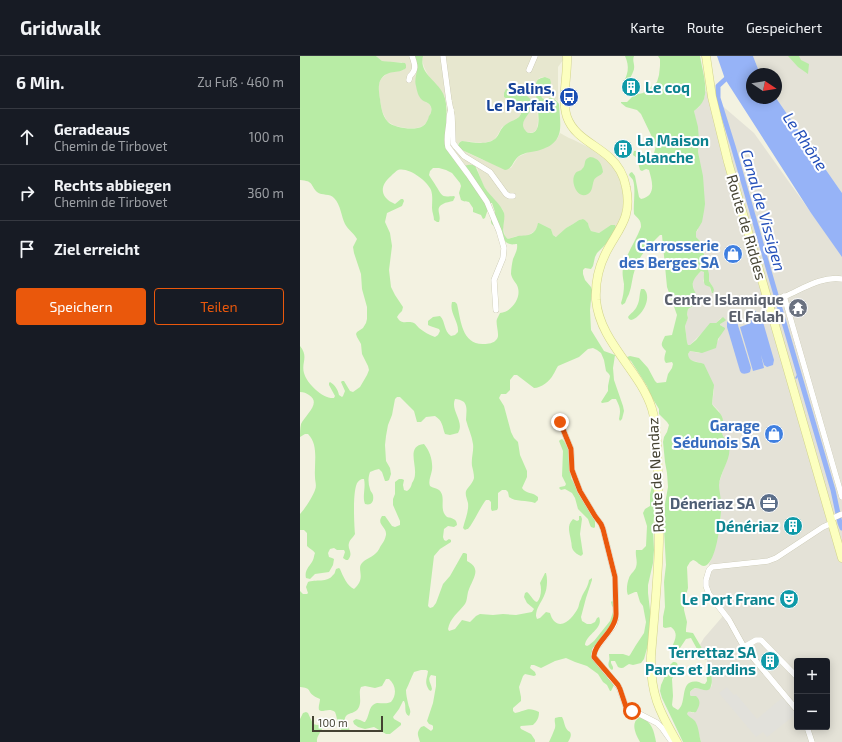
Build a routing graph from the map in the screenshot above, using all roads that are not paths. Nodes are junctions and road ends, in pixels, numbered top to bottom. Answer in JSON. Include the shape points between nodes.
{"nodes":[{"id":1,"x":412,"y":56,"type":"edge"},
{"id":2,"x":443,"y":56,"type":"edge"},
{"id":3,"x":535,"y":56,"type":"edge"},
{"id":4,"x":567,"y":56,"type":"edge"},
{"id":5,"x":706,"y":56,"type":"edge"},
{"id":6,"x":529,"y":70,"type":"dead end"},
{"id":7,"x":409,"y":80,"type":"dead end"},
{"id":8,"x":451,"y":110,"type":"junction"},
{"id":9,"x":513,"y":196,"type":"dead end"},
{"id":10,"x":842,"y":279,"type":"edge"},
{"id":11,"x":784,"y":296,"type":"junction"},
{"id":12,"x":768,"y":301,"type":"junction"},
{"id":13,"x":496,"y":310,"type":"dead end"},
{"id":14,"x":560,"y":422,"type":"dead end"},
{"id":15,"x":842,"y":497,"type":"edge"},
{"id":16,"x":842,"y":514,"type":"edge"},
{"id":17,"x":833,"y":520,"type":"junction"},
{"id":18,"x":841,"y":553,"type":"edge"},
{"id":19,"x":744,"y":647,"type":"junction"},
{"id":20,"x":794,"y":674,"type":"edge"},
{"id":21,"x":794,"y":703,"type":"edge"},
{"id":22,"x":808,"y":730,"type":"edge"},
{"id":23,"x":672,"y":742,"type":"edge"},
{"id":24,"x":677,"y":742,"type":"edge"},
{"id":25,"x":812,"y":742,"type":"edge"}],
"edges":[{"from":1,"to":7,"type":"street","via":[[415,68]]},
{"from":2,"to":8,"type":"street"},
{"from":3,"to":6,"type":"street"},
{"from":4,"to":24,"type":"main road","name":"Route de Nendaz","via":[[565,102],[569,121],[576,132],[613,161],[623,176],[627,192],[624,222],[608,248],[598,273],[596,300],[603,326],[645,394],[654,420],[659,544],[651,680],[661,713]]},
{"from":5,"to":12,"type":"main road","name":"Route de Riddes","via":[[720,132]]},
{"from":8,"to":9,"type":"street","via":[[453,143],[468,159],[490,172],[506,194]]},
{"from":8,"to":13,"type":"street","via":[[448,147],[487,202],[504,248],[503,258],[494,280]]},
{"from":10,"to":11,"type":"street","via":[[824,279]]},
{"from":11,"to":12,"type":"street"},
{"from":11,"to":15,"type":"street"},
{"from":12,"to":17,"type":"main road","name":"Route de Riddes"},
{"from":14,"to":23,"type":"street","via":[[571,449],[572,470],[580,491],[603,529],[615,577],[616,621],[595,650],[594,657],[619,686],[626,707],[657,723]]},
{"from":16,"to":17,"type":"street"},
{"from":17,"to":18,"type":"main road","name":"Route de Riddes"},
{"from":17,"to":19,"type":"street","via":[[776,558],[712,567],[706,580],[709,594],[729,620]]},
{"from":19,"to":20,"type":"street","via":[[761,640]]},
{"from":19,"to":21,"type":"street"},
{"from":22,"to":25,"type":"street"}]}
